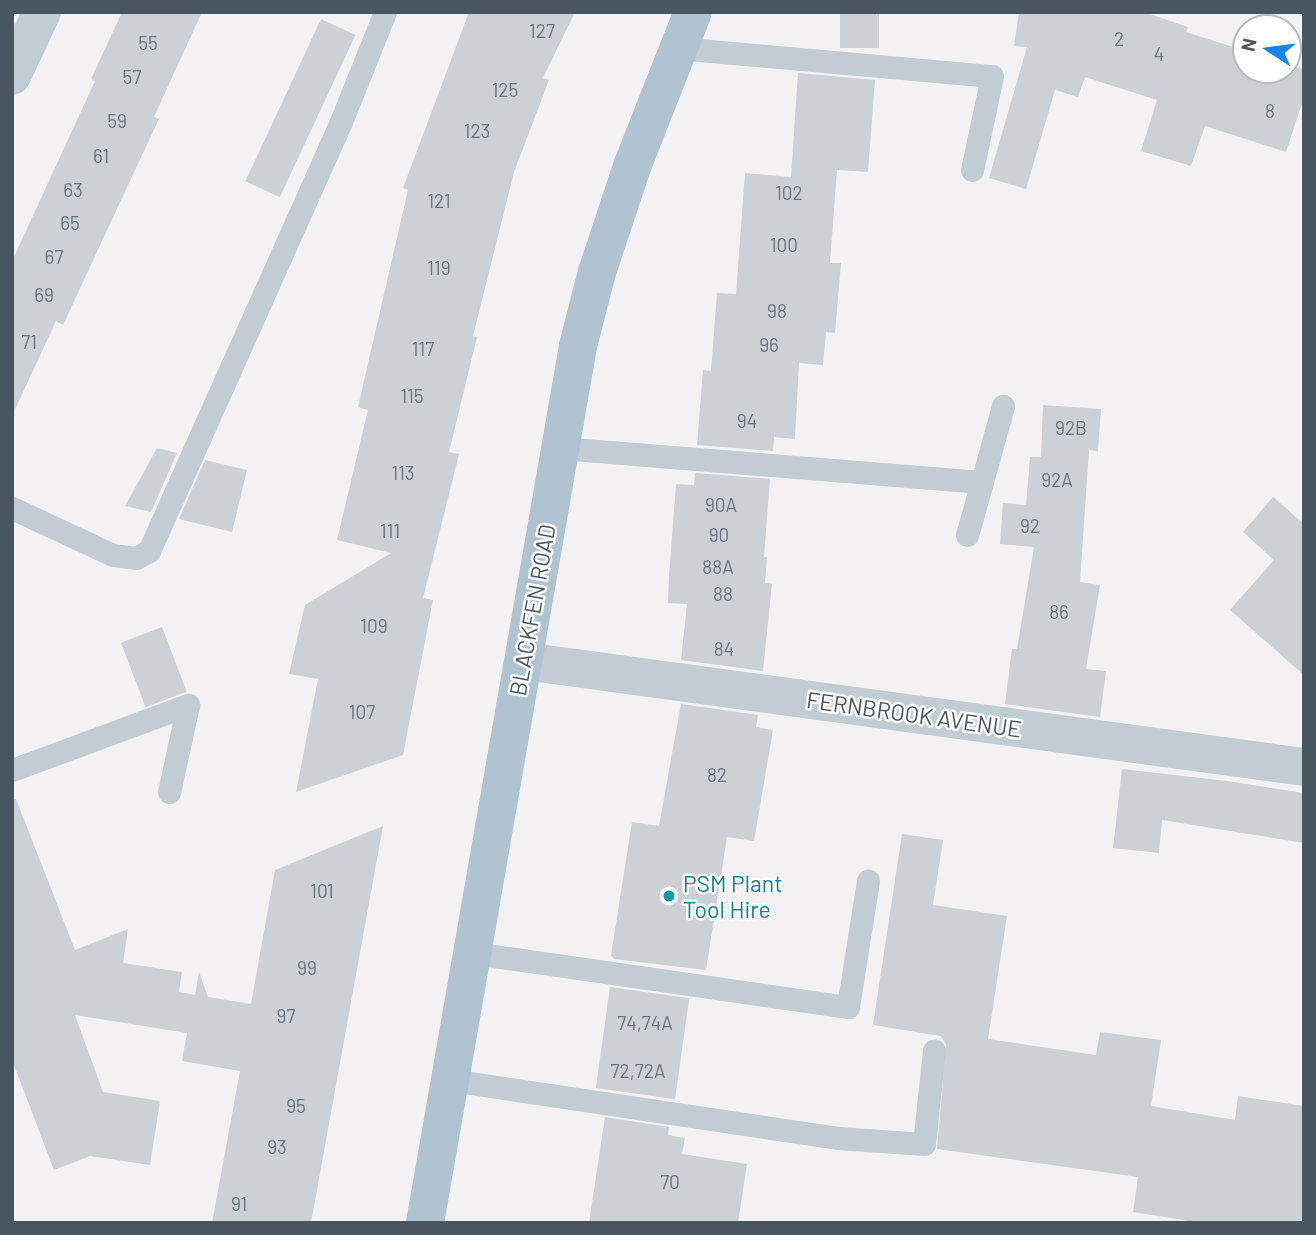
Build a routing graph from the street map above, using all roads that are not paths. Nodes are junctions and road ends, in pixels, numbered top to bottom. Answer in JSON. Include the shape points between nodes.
{"nodes":[{"id":1,"x":42,"y":12,"type":"edge"},
{"id":2,"x":385,"y":12,"type":"edge"},
{"id":3,"x":693,"y":12,"type":"edge"},
{"id":4,"x":677,"y":48,"type":"junction"},
{"id":5,"x":12,"y":76,"type":"edge"},
{"id":6,"x":972,"y":170,"type":"dead end"},
{"id":7,"x":1003,"y":406,"type":"dead end"},
{"id":8,"x":560,"y":448,"type":"junction"},
{"id":9,"x":982,"y":482,"type":"junction"},
{"id":10,"x":12,"y":508,"type":"edge"},
{"id":11,"x":967,"y":535,"type":"dead end"},
{"id":12,"x":524,"y":661,"type":"junction"},
{"id":13,"x":1304,"y":767,"type":"edge"},
{"id":14,"x":12,"y":770,"type":"edge"},
{"id":15,"x":169,"y":792,"type":"dead end"},
{"id":16,"x":868,"y":881,"type":"dead end"},
{"id":17,"x":473,"y":954,"type":"junction"},
{"id":18,"x":933,"y":1051,"type":"dead end"},
{"id":19,"x":450,"y":1080,"type":"junction"},
{"id":20,"x":425,"y":1223,"type":"edge"}],
"edges":[{"from":1,"to":5,"type":"street"},
{"from":2,"to":10,"type":"lane","via":[[340,124],[149,551],[135,558],[113,555]]},
{"from":3,"to":4,"type":"main road","name":"BLACKFEN ROAD"},
{"from":4,"to":6,"type":"lane","via":[[992,76]]},
{"from":4,"to":8,"type":"main road","name":"BLACKFEN ROAD","via":[[597,272]]},
{"from":7,"to":9,"type":"lane"},
{"from":8,"to":9,"type":"lane"},
{"from":8,"to":12,"type":"main road","name":"BLACKFEN ROAD"},
{"from":9,"to":11,"type":"lane"},
{"from":12,"to":13,"type":"street","name":"FERNBROOK AVENUE"},
{"from":12,"to":17,"type":"main road","name":"BLACKFEN ROAD"},
{"from":14,"to":15,"type":"lane","via":[[188,705]]},
{"from":16,"to":17,"type":"lane","via":[[848,1007]]},
{"from":17,"to":19,"type":"main road","name":"BLACKFEN ROAD"},
{"from":18,"to":19,"type":"lane","via":[[924,1144],[838,1138]]},
{"from":19,"to":20,"type":"main road","name":"BLACKFEN ROAD"}]}
